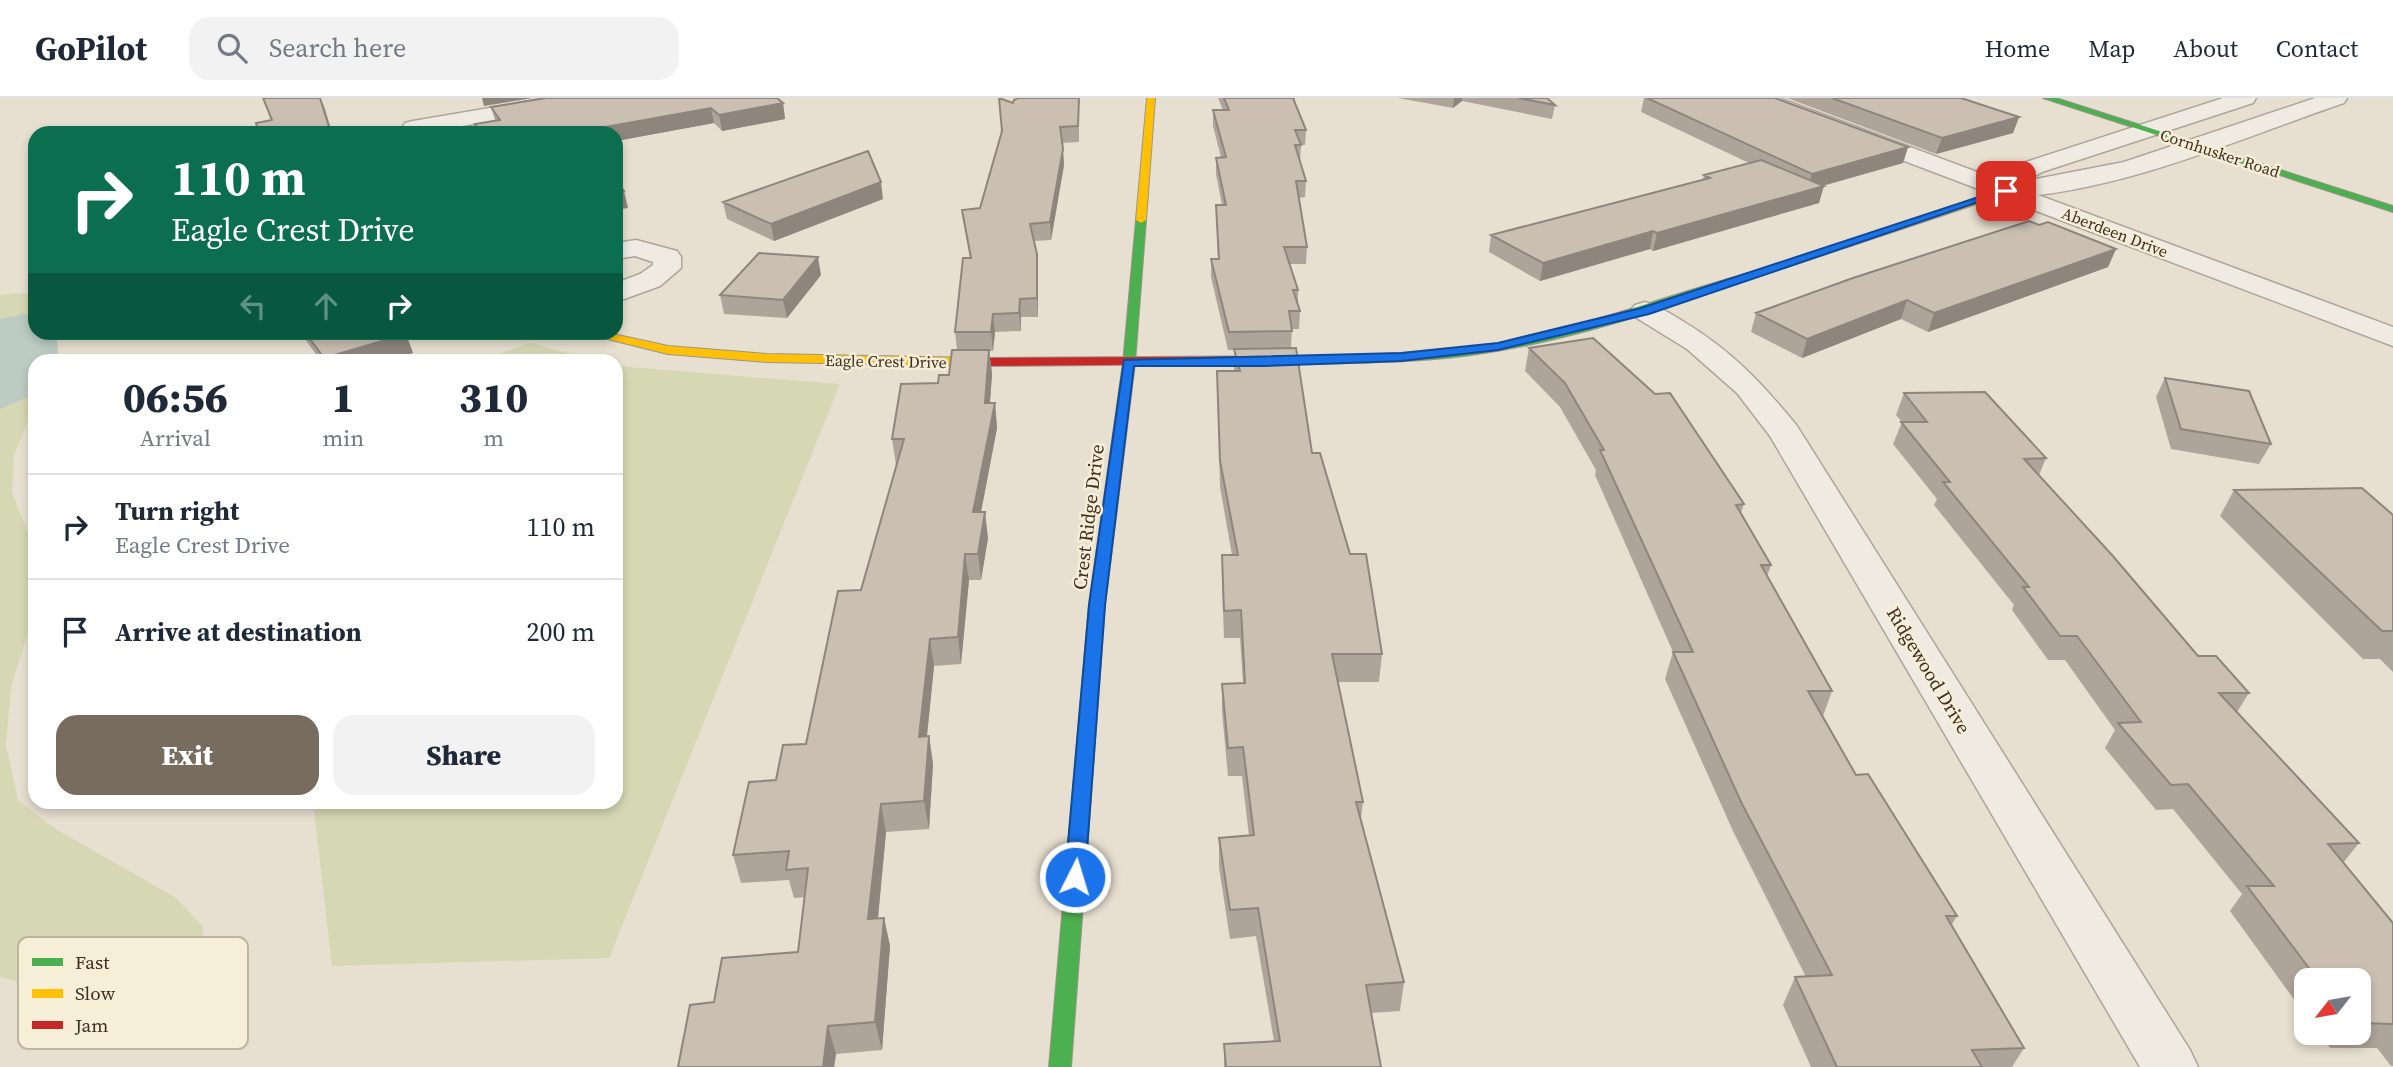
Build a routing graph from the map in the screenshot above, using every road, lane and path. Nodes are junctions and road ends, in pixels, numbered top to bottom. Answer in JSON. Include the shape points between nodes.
{"nodes":[{"id":1,"x":586,"y":98,"type":"edge"},
{"id":2,"x":1151,"y":98,"type":"edge"},
{"id":3,"x":1759,"y":98,"type":"edge"},
{"id":4,"x":2047,"y":98,"type":"edge"},
{"id":5,"x":2245,"y":98,"type":"edge"},
{"id":6,"x":2336,"y":98,"type":"edge"},
{"id":7,"x":2162,"y":120,"type":"junction"},
{"id":8,"x":411,"y":123,"type":"edge"},
{"id":9,"x":2228,"y":134,"type":"junction"},
{"id":10,"x":2253,"y":142,"type":"dead end"},
{"id":11,"x":2202,"y":147,"type":"junction"},
{"id":12,"x":2006,"y":191,"type":"junction"},
{"id":13,"x":2393,"y":209,"type":"edge"},
{"id":14,"x":623,"y":250,"type":"edge"},
{"id":15,"x":623,"y":290,"type":"edge"},
{"id":16,"x":1645,"y":311,"type":"junction"},
{"id":17,"x":2393,"y":337,"type":"edge"},
{"id":18,"x":621,"y":340,"type":"edge"},
{"id":19,"x":1129,"y":363,"type":"junction"},
{"id":20,"x":1060,"y":1067,"type":"edge"},
{"id":21,"x":2170,"y":1067,"type":"edge"}],
"edges":[{"from":1,"to":8,"type":"street"},
{"from":2,"to":19,"type":"street","name":"Crest Ridge Drive"},
{"from":3,"to":12,"type":"street","name":"Aberdeen Drive"},
{"from":4,"to":7,"type":"street","name":"Cornhusker Road"},
{"from":5,"to":7,"type":"street","name":"Eagle Crest Drive"},
{"from":6,"to":9,"type":"street","name":"Eagle Crest Drive"},
{"from":7,"to":9,"type":"street","name":"Cornhusker Road"},
{"from":7,"to":11,"type":"street","name":"Cornhusker Road"},
{"from":7,"to":12,"type":"street","name":"Eagle Crest Drive","via":[[2034,167],[2017,176]]},
{"from":9,"to":10,"type":"street","name":"Cornhusker Road"},
{"from":9,"to":11,"type":"street","name":"Eagle Crest Drive"},
{"from":11,"to":12,"type":"street","name":"Eagle Crest Drive","via":[[2079,182]]},
{"from":11,"to":13,"type":"street","name":"Cornhusker Road"},
{"from":12,"to":16,"type":"street","name":"Eagle Crest Drive"},
{"from":12,"to":17,"type":"street","name":"Aberdeen Drive"},
{"from":14,"to":15,"type":"street","via":[[636,248],[667,257],[667,268]]},
{"from":16,"to":19,"type":"street","name":"Eagle Crest Drive","via":[[1498,346],[1401,357]]},
{"from":16,"to":21,"type":"street","name":"Ridgewood Drive","via":[[1698,343],[1748,386],[1785,433]]},
{"from":18,"to":19,"type":"street","name":"Eagle Crest Drive","via":[[668,350],[767,358]]},
{"from":19,"to":20,"type":"street","name":"Crest Ridge Drive","via":[[1097,605]]}]}
